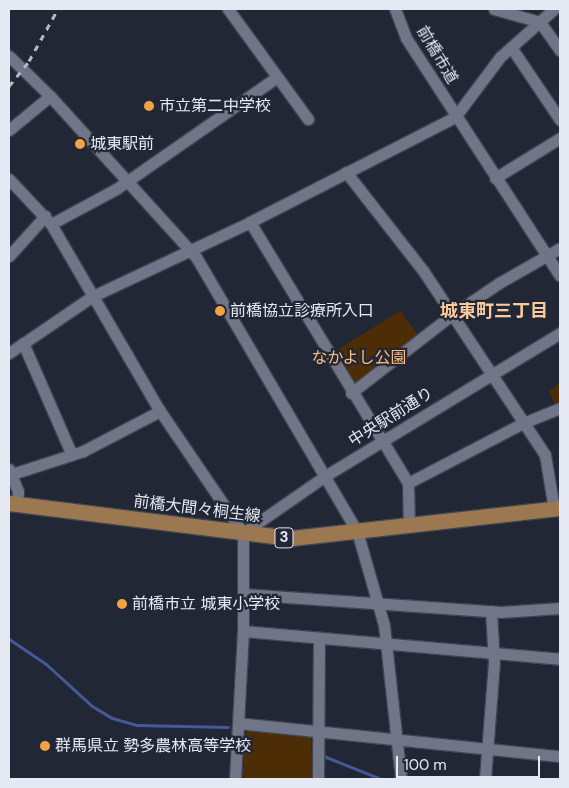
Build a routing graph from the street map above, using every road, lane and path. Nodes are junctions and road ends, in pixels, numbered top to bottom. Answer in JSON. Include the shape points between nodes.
{"nodes":[{"id":1,"x":228,"y":9,"type":"edge"},
{"id":2,"x":394,"y":9,"type":"edge"},
{"id":3,"x":494,"y":9,"type":"edge"},
{"id":4,"x":554,"y":9,"type":"edge"},
{"id":5,"x":540,"y":22,"type":"junction"},
{"id":6,"x":510,"y":47,"type":"junction"},
{"id":7,"x":560,"y":51,"type":"edge"},
{"id":8,"x":9,"y":56,"type":"edge"},
{"id":9,"x":277,"y":77,"type":"junction"},
{"id":10,"x":50,"y":96,"type":"junction"},
{"id":11,"x":455,"y":117,"type":"junction"},
{"id":12,"x":308,"y":119,"type":"dead end"},
{"id":13,"x":560,"y":120,"type":"edge"},
{"id":14,"x":9,"y":130,"type":"edge"},
{"id":15,"x":560,"y":138,"type":"edge"},
{"id":16,"x":346,"y":172,"type":"junction"},
{"id":17,"x":495,"y":178,"type":"junction"},
{"id":18,"x":9,"y":179,"type":"edge"},
{"id":19,"x":128,"y":182,"type":"junction"},
{"id":20,"x":48,"y":220,"type":"junction"},
{"id":21,"x":250,"y":222,"type":"junction"},
{"id":22,"x":560,"y":248,"type":"edge"},
{"id":23,"x":191,"y":251,"type":"junction"},
{"id":24,"x":9,"y":256,"type":"edge"},
{"id":25,"x":546,"y":256,"type":"junction"},
{"id":26,"x":560,"y":276,"type":"edge"},
{"id":27,"x":93,"y":296,"type":"junction"},
{"id":28,"x":453,"y":314,"type":"junction"},
{"id":29,"x":560,"y":333,"type":"edge"},
{"id":30,"x":23,"y":343,"type":"junction"},
{"id":31,"x":9,"y":353,"type":"edge"},
{"id":32,"x":492,"y":374,"type":"junction"},
{"id":33,"x":351,"y":394,"type":"junction"},
{"id":34,"x":560,"y":408,"type":"edge"},
{"id":35,"x":160,"y":411,"type":"junction"},
{"id":36,"x":523,"y":423,"type":"junction"},
{"id":37,"x":382,"y":442,"type":"junction"},
{"id":38,"x":72,"y":455,"type":"junction"},
{"id":39,"x":10,"y":470,"type":"edge"},
{"id":40,"x":325,"y":476,"type":"junction"},
{"id":41,"x":408,"y":483,"type":"junction"},
{"id":42,"x":13,"y":504,"type":"edge"},
{"id":43,"x":557,"y":508,"type":"edge"},
{"id":44,"x":409,"y":525,"type":"junction"},
{"id":45,"x":357,"y":531,"type":"junction"},
{"id":46,"x":243,"y":533,"type":"junction"},
{"id":47,"x":243,"y":594,"type":"junction"},
{"id":48,"x":377,"y":602,"type":"junction"},
{"id":49,"x":560,"y":608,"type":"edge"},
{"id":50,"x":491,"y":610,"type":"junction"},
{"id":51,"x":243,"y":631,"type":"junction"},
{"id":52,"x":319,"y":638,"type":"junction"},
{"id":53,"x":385,"y":642,"type":"junction"},
{"id":54,"x":494,"y":652,"type":"junction"},
{"id":55,"x":560,"y":659,"type":"edge"},
{"id":56,"x":238,"y":723,"type":"junction"},
{"id":57,"x":318,"y":731,"type":"junction"},
{"id":58,"x":396,"y":739,"type":"junction"},
{"id":59,"x":486,"y":748,"type":"junction"},
{"id":60,"x":560,"y":756,"type":"edge"},
{"id":61,"x":235,"y":779,"type":"edge"},
{"id":62,"x":318,"y":779,"type":"edge"},
{"id":63,"x":401,"y":779,"type":"edge"},
{"id":64,"x":485,"y":779,"type":"edge"}],
"edges":[{"from":1,"to":9,"type":"street"},
{"from":2,"to":11,"type":"street","name":"前橋市道","via":[[406,38]]},
{"from":3,"to":5,"type":"street"},
{"from":4,"to":5,"type":"street"},
{"from":5,"to":6,"type":"street"},
{"from":5,"to":7,"type":"street"},
{"from":6,"to":11,"type":"street"},
{"from":6,"to":13,"type":"street"},
{"from":8,"to":10,"type":"street"},
{"from":9,"to":12,"type":"street"},
{"from":9,"to":19,"type":"street"},
{"from":10,"to":14,"type":"street"},
{"from":10,"to":19,"type":"street"},
{"from":11,"to":16,"type":"street"},
{"from":11,"to":17,"type":"street","name":"前橋市道"},
{"from":15,"to":17,"type":"street"},
{"from":16,"to":21,"type":"street"},
{"from":16,"to":28,"type":"street"},
{"from":17,"to":25,"type":"street","name":"前橋市道"},
{"from":18,"to":20,"type":"street"},
{"from":19,"to":20,"type":"street"},
{"from":19,"to":23,"type":"street"},
{"from":20,"to":24,"type":"street"},
{"from":20,"to":27,"type":"street"},
{"from":21,"to":23,"type":"street"},
{"from":21,"to":33,"type":"street"},
{"from":22,"to":25,"type":"street"},
{"from":23,"to":27,"type":"street"},
{"from":23,"to":40,"type":"street"},
{"from":25,"to":26,"type":"street","name":"前橋市道"},
{"from":25,"to":28,"type":"street"},
{"from":27,"to":30,"type":"street"},
{"from":27,"to":35,"type":"street"},
{"from":28,"to":32,"type":"street"},
{"from":28,"to":33,"type":"street"},
{"from":29,"to":32,"type":"street","name":"中央駅前通り"},
{"from":30,"to":31,"type":"street"},
{"from":30,"to":38,"type":"street"},
{"from":32,"to":36,"type":"street"},
{"from":32,"to":37,"type":"street","name":"中央駅前通り"},
{"from":33,"to":37,"type":"street"},
{"from":34,"to":36,"type":"street"},
{"from":35,"to":38,"type":"street"},
{"from":35,"to":46,"type":"street"},
{"from":36,"to":41,"type":"street"},
{"from":36,"to":43,"type":"street","via":[[545,455]]},
{"from":37,"to":40,"type":"street","name":"中央駅前通り"},
{"from":37,"to":41,"type":"street"},
{"from":38,"to":39,"type":"street"},
{"from":39,"to":42,"type":"street","via":[[18,491]]},
{"from":40,"to":45,"type":"street"},
{"from":40,"to":46,"type":"street","name":"中央駅前通り"},
{"from":41,"to":44,"type":"street"},
{"from":42,"to":46,"type":"main road","name":"前橋大間々桐生線","number":"3"},
{"from":43,"to":44,"type":"main road","name":"前橋大間々桐生線","number":"3"},
{"from":44,"to":45,"type":"main road","name":"前橋大間々桐生線","number":"3"},
{"from":45,"to":46,"type":"main road","name":"前橋大間々桐生線","number":"3","via":[[292,538]]},
{"from":45,"to":48,"type":"street"},
{"from":46,"to":47,"type":"street"},
{"from":47,"to":48,"type":"street"},
{"from":47,"to":51,"type":"street"},
{"from":48,"to":50,"type":"street"},
{"from":48,"to":53,"type":"street"},
{"from":49,"to":50,"type":"street"},
{"from":50,"to":54,"type":"street"},
{"from":51,"to":52,"type":"street"},
{"from":51,"to":56,"type":"street"},
{"from":52,"to":53,"type":"street"},
{"from":52,"to":57,"type":"street"},
{"from":53,"to":54,"type":"street"},
{"from":53,"to":58,"type":"street"},
{"from":54,"to":55,"type":"street"},
{"from":54,"to":59,"type":"street"},
{"from":56,"to":57,"type":"street"},
{"from":56,"to":61,"type":"street"},
{"from":57,"to":58,"type":"street"},
{"from":57,"to":62,"type":"street"},
{"from":58,"to":59,"type":"street"},
{"from":58,"to":63,"type":"street"},
{"from":59,"to":60,"type":"street"},
{"from":59,"to":64,"type":"street"}]}
